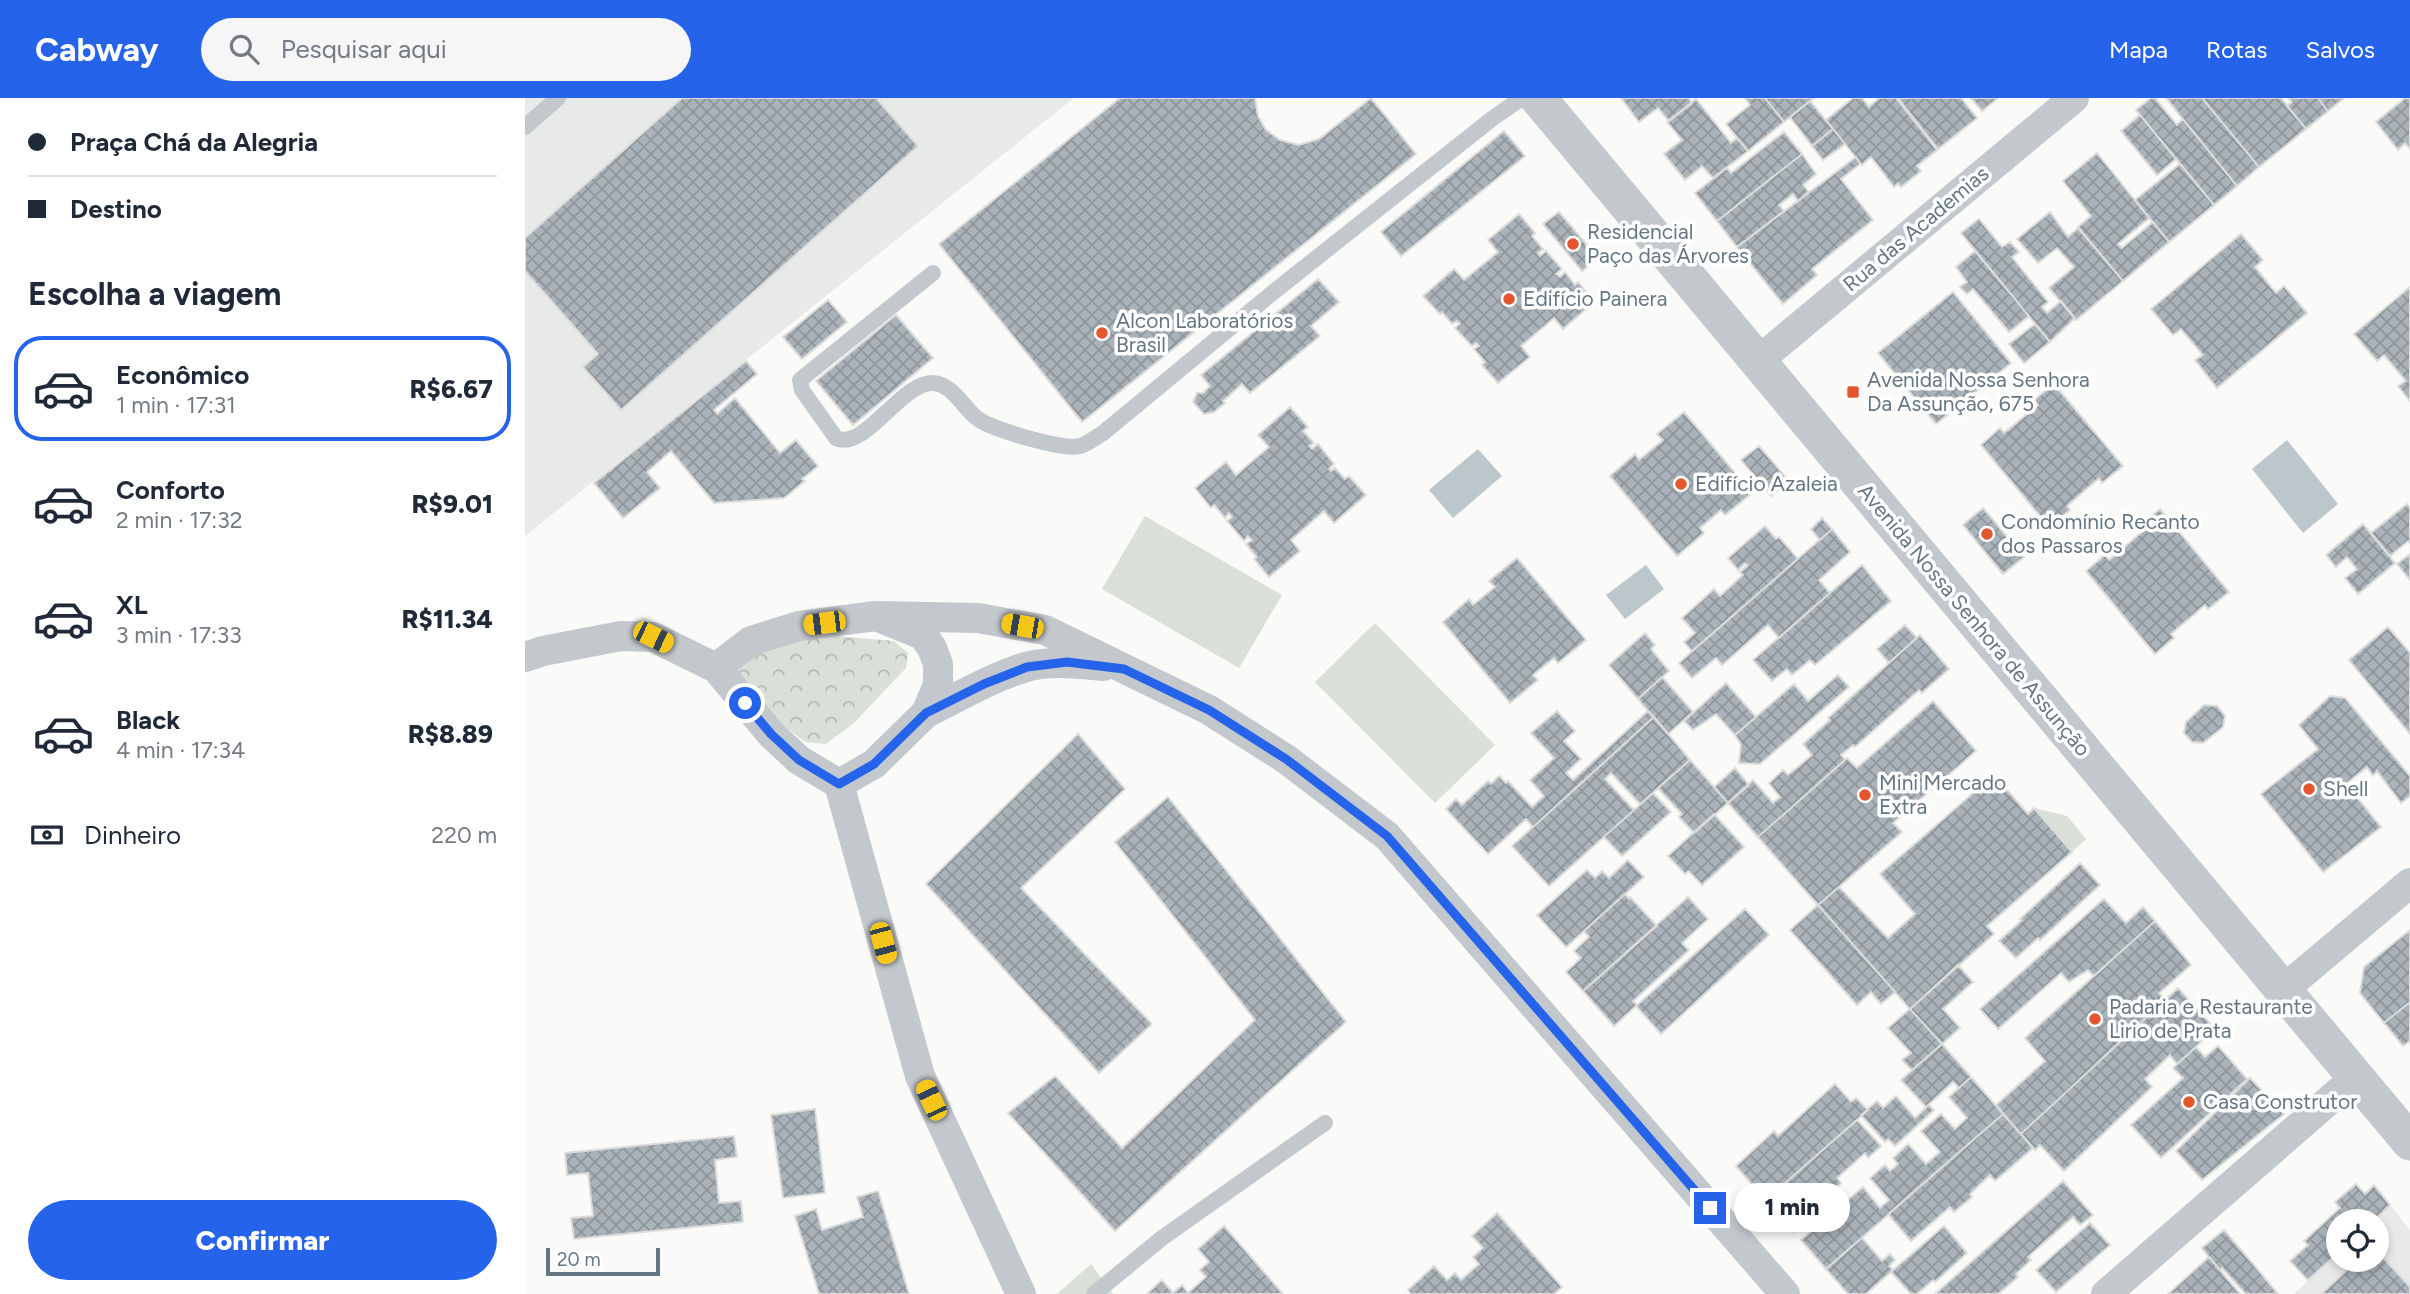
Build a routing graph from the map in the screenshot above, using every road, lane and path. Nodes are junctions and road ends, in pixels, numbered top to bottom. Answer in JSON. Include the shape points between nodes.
{"nodes":[{"id":1,"x":558,"y":98,"type":"edge"},
{"id":2,"x":1522,"y":98,"type":"edge"},
{"id":3,"x":1538,"y":98,"type":"edge"},
{"id":4,"x":2074,"y":98,"type":"edge"},
{"id":5,"x":525,"y":127,"type":"edge"},
{"id":6,"x":933,"y":273,"type":"dead end"},
{"id":7,"x":1758,"y":361,"type":"junction"},
{"id":8,"x":876,"y":617,"type":"junction"},
{"id":9,"x":525,"y":657,"type":"edge"},
{"id":10,"x":716,"y":668,"type":"junction"},
{"id":11,"x":1124,"y":669,"type":"junction"},
{"id":12,"x":926,"y":713,"type":"junction"},
{"id":13,"x":839,"y":784,"type":"junction"},
{"id":14,"x":2410,"y":883,"type":"edge"},
{"id":15,"x":2283,"y":990,"type":"junction"},
{"id":16,"x":2356,"y":1077,"type":"junction"},
{"id":17,"x":1325,"y":1123,"type":"dead end"},
{"id":18,"x":2410,"y":1142,"type":"edge"},
{"id":19,"x":1021,"y":1294,"type":"edge"},
{"id":20,"x":1094,"y":1294,"type":"edge"},
{"id":21,"x":1785,"y":1294,"type":"edge"},
{"id":22,"x":2106,"y":1294,"type":"edge"}],
"edges":[{"from":1,"to":5,"type":"lane"},
{"from":2,"to":6,"type":"lane","via":[[1276,290],[1103,433],[1079,447],[1053,446],[979,420],[948,388],[934,383],[921,386],[853,440],[837,438],[802,390],[800,380]]},
{"from":3,"to":7,"type":"street","name":"Avenida Nossa Senhora de Assunção"},
{"from":4,"to":7,"type":"street","name":"Rua das Academias"},
{"from":7,"to":15,"type":"street","name":"Avenida Nossa Senhora de Assunção"},
{"from":8,"to":10,"type":"street","via":[[799,626],[751,641]]},
{"from":8,"to":11,"type":"street","via":[[978,618],[1045,630]]},
{"from":8,"to":12,"type":"street","via":[[923,635],[932,648],[938,685]]},
{"from":9,"to":10,"type":"street","via":[[621,636],[653,637]]},
{"from":10,"to":13,"type":"street","via":[[771,734],[799,760]]},
{"from":11,"to":12,"type":"street","via":[[1067,662],[1027,667]]},
{"from":11,"to":21,"type":"street","via":[[1209,710],[1286,759],[1387,836]]},
{"from":12,"to":13,"type":"street","via":[[874,764]]},
{"from":13,"to":19,"type":"street","via":[[920,1076]]},
{"from":14,"to":15,"type":"street"},
{"from":15,"to":16,"type":"street","name":"Avenida Nossa Senhora de Assunção"},
{"from":16,"to":18,"type":"street","name":"Avenida Nossa Senhora de Assunção"},
{"from":16,"to":22,"type":"street"},
{"from":17,"to":20,"type":"lane","via":[[1162,1238]]}]}
